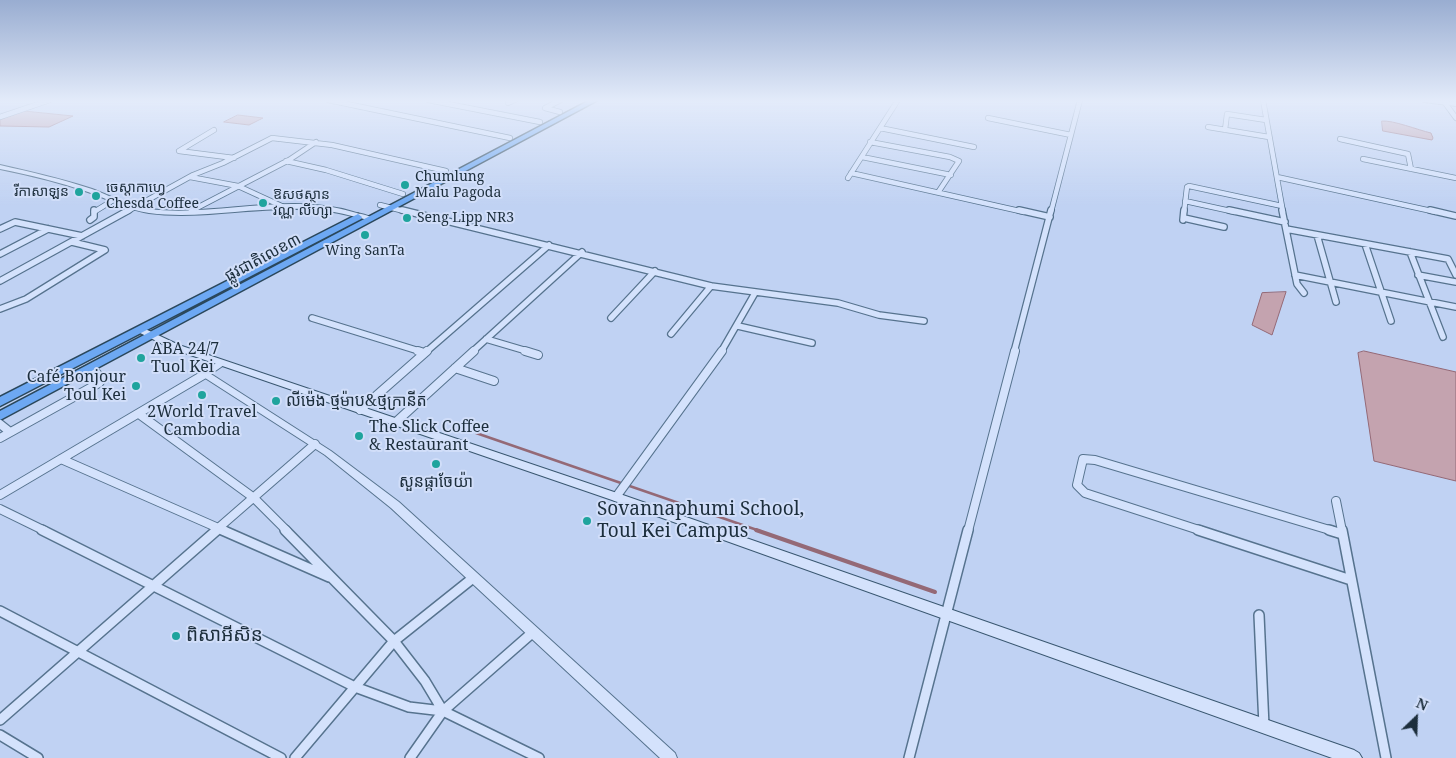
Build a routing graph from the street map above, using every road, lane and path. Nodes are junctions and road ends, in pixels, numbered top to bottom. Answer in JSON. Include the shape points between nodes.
{"nodes":[{"id":1,"x":205,"y":135,"type":"edge"},
{"id":2,"x":497,"y":135,"type":"edge"},
{"id":3,"x":515,"y":135,"type":"edge"},
{"id":4,"x":528,"y":135,"type":"edge"},
{"id":5,"x":875,"y":135,"type":"edge"},
{"id":6,"x":916,"y":135,"type":"edge"},
{"id":7,"x":1071,"y":135,"type":"edge"},
{"id":8,"x":1259,"y":135,"type":"edge"},
{"id":9,"x":1269,"y":137,"type":"joint"},
{"id":10,"x":510,"y":138,"type":"junction"},
{"id":11,"x":1340,"y":139,"type":"dead end"},
{"id":12,"x":316,"y":142,"type":"junction"},
{"id":13,"x":870,"y":142,"type":"junction"},
{"id":14,"x":958,"y":144,"type":"junction"},
{"id":15,"x":974,"y":147,"type":"dead end"},
{"id":16,"x":862,"y":157,"type":"junction"},
{"id":17,"x":950,"y":157,"type":"junction"},
{"id":18,"x":234,"y":158,"type":"junction"},
{"id":19,"x":1363,"y":159,"type":"dead end"},
{"id":20,"x":286,"y":161,"type":"junction"},
{"id":21,"x":0,"y":167,"type":"edge"},
{"id":22,"x":1411,"y":169,"type":"junction"},
{"id":23,"x":446,"y":171,"type":"junction"},
{"id":24,"x":951,"y":175,"type":"junction"},
{"id":25,"x":190,"y":177,"type":"junction"},
{"id":26,"x":1277,"y":178,"type":"junction"},
{"id":27,"x":1456,"y":178,"type":"edge"},
{"id":28,"x":238,"y":186,"type":"junction"},
{"id":29,"x":939,"y":191,"type":"junction"},
{"id":30,"x":403,"y":194,"type":"junction"},
{"id":31,"x":115,"y":199,"type":"junction"},
{"id":32,"x":1185,"y":201,"type":"junction"},
{"id":33,"x":380,"y":205,"type":"junction"},
{"id":34,"x":1282,"y":206,"type":"junction"},
{"id":35,"x":136,"y":207,"type":"junction"},
{"id":36,"x":286,"y":208,"type":"junction"},
{"id":37,"x":390,"y":209,"type":"junction"},
{"id":38,"x":192,"y":211,"type":"junction"},
{"id":39,"x":1456,"y":216,"type":"edge"},
{"id":40,"x":366,"y":217,"type":"junction"},
{"id":41,"x":1050,"y":217,"type":"junction"},
{"id":42,"x":90,"y":220,"type":"dead end"},
{"id":43,"x":1285,"y":222,"type":"junction"},
{"id":44,"x":1224,"y":227,"type":"dead end"},
{"id":45,"x":0,"y":229,"type":"edge"},
{"id":46,"x":48,"y":229,"type":"junction"},
{"id":47,"x":1286,"y":229,"type":"junction"},
{"id":48,"x":1317,"y":235,"type":"junction"},
{"id":49,"x":82,"y":236,"type":"junction"},
{"id":50,"x":72,"y":242,"type":"junction"},
{"id":51,"x":1365,"y":244,"type":"junction"},
{"id":52,"x":549,"y":245,"type":"junction"},
{"id":53,"x":582,"y":252,"type":"junction"},
{"id":54,"x":1410,"y":252,"type":"junction"},
{"id":55,"x":0,"y":254,"type":"edge"},
{"id":56,"x":655,"y":271,"type":"junction"},
{"id":57,"x":1295,"y":275,"type":"junction"},
{"id":58,"x":1418,"y":275,"type":"junction"},
{"id":59,"x":1456,"y":275,"type":"edge"},
{"id":60,"x":0,"y":281,"type":"edge"},
{"id":61,"x":1330,"y":282,"type":"junction"},
{"id":62,"x":1456,"y":282,"type":"edge"},
{"id":63,"x":711,"y":286,"type":"junction"},
{"id":64,"x":1381,"y":292,"type":"junction"},
{"id":65,"x":755,"y":293,"type":"junction"},
{"id":66,"x":1304,"y":293,"type":"dead end"},
{"id":67,"x":1428,"y":301,"type":"junction"},
{"id":68,"x":1336,"y":302,"type":"dead end"},
{"id":69,"x":1456,"y":307,"type":"edge"},
{"id":70,"x":0,"y":309,"type":"edge"},
{"id":71,"x":312,"y":318,"type":"dead end"},
{"id":72,"x":611,"y":318,"type":"dead end"},
{"id":73,"x":924,"y":321,"type":"dead end"},
{"id":74,"x":1391,"y":321,"type":"dead end"},
{"id":75,"x":738,"y":326,"type":"junction"},
{"id":76,"x":146,"y":333,"type":"junction"},
{"id":77,"x":671,"y":334,"type":"dead end"},
{"id":78,"x":1443,"y":337,"type":"dead end"},
{"id":79,"x":486,"y":339,"type":"junction"},
{"id":80,"x":812,"y":343,"type":"dead end"},
{"id":81,"x":424,"y":353,"type":"junction"},
{"id":82,"x":538,"y":355,"type":"dead end"},
{"id":83,"x":221,"y":363,"type":"junction"},
{"id":84,"x":92,"y":368,"type":"junction"},
{"id":85,"x":455,"y":368,"type":"junction"},
{"id":86,"x":205,"y":374,"type":"junction"},
{"id":87,"x":494,"y":381,"type":"dead end"},
{"id":88,"x":0,"y":402,"type":"edge"},
{"id":89,"x":360,"y":410,"type":"junction"},
{"id":90,"x":138,"y":414,"type":"junction"},
{"id":91,"x":0,"y":416,"type":"edge"},
{"id":92,"x":396,"y":422,"type":"junction"},
{"id":93,"x":0,"y":424,"type":"edge"},
{"id":94,"x":10,"y":432,"type":"junction"},
{"id":95,"x":0,"y":438,"type":"edge"},
{"id":96,"x":315,"y":444,"type":"junction"},
{"id":97,"x":61,"y":459,"type":"junction"},
{"id":98,"x":619,"y":493,"type":"junction"},
{"id":99,"x":0,"y":495,"type":"edge"},
{"id":100,"x":254,"y":498,"type":"junction"},
{"id":101,"x":1336,"y":501,"type":"dead end"},
{"id":102,"x":0,"y":510,"type":"edge"},
{"id":103,"x":219,"y":528,"type":"junction"},
{"id":104,"x":1342,"y":534,"type":"junction"},
{"id":105,"x":333,"y":578,"type":"junction"},
{"id":106,"x":473,"y":578,"type":"junction"},
{"id":107,"x":1351,"y":580,"type":"junction"},
{"id":108,"x":153,"y":586,"type":"junction"},
{"id":109,"x":0,"y":611,"type":"edge"},
{"id":110,"x":946,"y":614,"type":"junction"},
{"id":111,"x":1259,"y":615,"type":"dead end"},
{"id":112,"x":532,"y":633,"type":"junction"},
{"id":113,"x":394,"y":641,"type":"junction"},
{"id":114,"x":78,"y":652,"type":"junction"},
{"id":115,"x":355,"y":687,"type":"junction"},
{"id":116,"x":443,"y":711,"type":"junction"},
{"id":117,"x":0,"y":720,"type":"edge"},
{"id":118,"x":1264,"y":726,"type":"junction"},
{"id":119,"x":0,"y":735,"type":"edge"},
{"id":120,"x":664,"y":756,"type":"edge"},
{"id":121,"x":38,"y":758,"type":"edge"},
{"id":122,"x":281,"y":758,"type":"edge"},
{"id":123,"x":295,"y":758,"type":"edge"},
{"id":124,"x":410,"y":758,"type":"edge"},
{"id":125,"x":539,"y":758,"type":"edge"},
{"id":126,"x":909,"y":758,"type":"edge"},
{"id":127,"x":1354,"y":758,"type":"edge"},
{"id":128,"x":1386,"y":758,"type":"edge"}],
"edges":[{"from":1,"to":18,"type":"street","via":[[179,151]]},
{"from":2,"to":10,"type":"street"},
{"from":3,"to":10,"type":"highway","name":"ផ្លូវជាតិលេខ៣"},
{"from":4,"to":37,"type":"highway","name":"ផ្លូវជាតិលេខ៣"},
{"from":5,"to":13,"type":"street"},
{"from":6,"to":14,"type":"street"},
{"from":7,"to":41,"type":"street"},
{"from":8,"to":9,"type":"street"},
{"from":9,"to":26,"type":"street"},
{"from":10,"to":23,"type":"highway","name":"ផ្លូវជាតិលេខ៣"},
{"from":11,"to":22,"type":"street","via":[[1408,154]]},
{"from":12,"to":18,"type":"street","via":[[272,138]]},
{"from":12,"to":20,"type":"street"},
{"from":12,"to":23,"type":"street"},
{"from":13,"to":16,"type":"street"},
{"from":13,"to":17,"type":"street"},
{"from":14,"to":15,"type":"street"},
{"from":14,"to":17,"type":"street"},
{"from":16,"to":24,"type":"street"},
{"from":16,"to":29,"type":"street","via":[[849,176]]},
{"from":17,"to":24,"type":"street","via":[[959,161]]},
{"from":18,"to":25,"type":"street"},
{"from":19,"to":22,"type":"street"},
{"from":20,"to":28,"type":"street"},
{"from":20,"to":30,"type":"street"},
{"from":21,"to":31,"type":"street","via":[[85,188]]},
{"from":22,"to":27,"type":"street"},
{"from":23,"to":30,"type":"highway","name":"ផ្លូវជាតិលេខ៣"},
{"from":24,"to":29,"type":"street"},
{"from":25,"to":28,"type":"street"},
{"from":25,"to":35,"type":"street"},
{"from":26,"to":34,"type":"street"},
{"from":26,"to":39,"type":"street"},
{"from":28,"to":36,"type":"street"},
{"from":28,"to":38,"type":"street"},
{"from":29,"to":41,"type":"street"},
{"from":30,"to":33,"type":"highway","name":"ផ្លូវជាតិលេខ៣"},
{"from":31,"to":35,"type":"street"},
{"from":31,"to":42,"type":"street","via":[[94,210],[94,217]]},
{"from":32,"to":34,"type":"street","via":[[1189,186]]},
{"from":32,"to":43,"type":"street"},
{"from":32,"to":44,"type":"street","via":[[1183,219]]},
{"from":33,"to":37,"type":"street"},
{"from":33,"to":40,"type":"highway","name":"ផ្លូវជាតិលេខ៣"},
{"from":34,"to":43,"type":"street"},
{"from":35,"to":38,"type":"street","via":[[170,212]]},
{"from":35,"to":49,"type":"street"},
{"from":36,"to":38,"type":"street"},
{"from":36,"to":40,"type":"street","via":[[352,212]]},
{"from":37,"to":40,"type":"highway","name":"ផ្លូវជាតិលេខ៣"},
{"from":37,"to":52,"type":"street"},
{"from":40,"to":76,"type":"highway","name":"ផ្លូវជាតិលេខ៣"},
{"from":41,"to":110,"type":"street"},
{"from":43,"to":47,"type":"street"},
{"from":45,"to":46,"type":"street","via":[[14,222]]},
{"from":46,"to":49,"type":"street"},
{"from":46,"to":55,"type":"street"},
{"from":47,"to":48,"type":"street"},
{"from":47,"to":57,"type":"street"},
{"from":48,"to":51,"type":"street"},
{"from":48,"to":61,"type":"street"},
{"from":49,"to":50,"type":"street"},
{"from":50,"to":60,"type":"street"},
{"from":50,"to":70,"type":"street","via":[[105,250],[26,299]]},
{"from":51,"to":54,"type":"street"},
{"from":51,"to":64,"type":"street"},
{"from":52,"to":53,"type":"street"},
{"from":52,"to":81,"type":"street"},
{"from":53,"to":56,"type":"street"},
{"from":53,"to":79,"type":"street"},
{"from":54,"to":58,"type":"street"},
{"from":54,"to":59,"type":"street","via":[[1448,259]]},
{"from":56,"to":63,"type":"street"},
{"from":56,"to":72,"type":"street"},
{"from":57,"to":61,"type":"street"},
{"from":57,"to":66,"type":"street"},
{"from":58,"to":62,"type":"street"},
{"from":58,"to":67,"type":"street"},
{"from":61,"to":64,"type":"street"},
{"from":61,"to":68,"type":"street"},
{"from":63,"to":65,"type":"street"},
{"from":63,"to":77,"type":"street"},
{"from":64,"to":67,"type":"street"},
{"from":64,"to":74,"type":"street"},
{"from":65,"to":73,"type":"street","via":[[838,303],[879,315]]},
{"from":65,"to":75,"type":"street"},
{"from":67,"to":69,"type":"street"},
{"from":67,"to":78,"type":"street"},
{"from":71,"to":81,"type":"street"},
{"from":75,"to":80,"type":"street"},
{"from":75,"to":98,"type":"street"},
{"from":76,"to":83,"type":"main road"},
{"from":76,"to":84,"type":"highway","name":"ផ្លូវជាតិលេខ៣"},
{"from":76,"to":88,"type":"highway","name":"ផ្លូវជាតិលេខ៣"},
{"from":79,"to":82,"type":"street"},
{"from":79,"to":85,"type":"street"},
{"from":81,"to":89,"type":"street"},
{"from":83,"to":86,"type":"street"},
{"from":83,"to":89,"type":"main road"},
{"from":84,"to":91,"type":"highway","name":"ផ្លូវជាតិលេខ៣"},
{"from":84,"to":94,"type":"street","via":[[102,379],[99,383]]},
{"from":85,"to":87,"type":"street"},
{"from":85,"to":92,"type":"street"},
{"from":86,"to":90,"type":"street"},
{"from":86,"to":96,"type":"street"},
{"from":89,"to":92,"type":"main road"},
{"from":90,"to":97,"type":"street"},
{"from":90,"to":100,"type":"street"},
{"from":92,"to":98,"type":"main road"},
{"from":93,"to":94,"type":"street"},
{"from":94,"to":95,"type":"street"},
{"from":96,"to":100,"type":"street"},
{"from":96,"to":106,"type":"street","via":[[395,506]]},
{"from":97,"to":99,"type":"street"},
{"from":97,"to":103,"type":"street"},
{"from":98,"to":110,"type":"main road"},
{"from":100,"to":103,"type":"street"},
{"from":100,"to":105,"type":"street"},
{"from":101,"to":104,"type":"street"},
{"from":102,"to":108,"type":"street"},
{"from":103,"to":105,"type":"street"},
{"from":103,"to":108,"type":"street"},
{"from":104,"to":107,"type":"street"},
{"from":104,"to":107,"type":"street","via":[[1083,459],[1077,485],[1085,492]]},
{"from":105,"to":113,"type":"street"},
{"from":106,"to":112,"type":"street"},
{"from":106,"to":113,"type":"street"},
{"from":107,"to":128,"type":"street"},
{"from":108,"to":114,"type":"street"},
{"from":108,"to":115,"type":"street"},
{"from":109,"to":114,"type":"street"},
{"from":110,"to":118,"type":"main road"},
{"from":110,"to":126,"type":"street"},
{"from":111,"to":118,"type":"street"},
{"from":112,"to":116,"type":"street"},
{"from":112,"to":120,"type":"street"},
{"from":113,"to":115,"type":"street"},
{"from":113,"to":116,"type":"street"},
{"from":114,"to":117,"type":"street"},
{"from":114,"to":122,"type":"street"},
{"from":115,"to":116,"type":"street","via":[[409,707]]},
{"from":115,"to":123,"type":"street"},
{"from":116,"to":124,"type":"street"},
{"from":116,"to":125,"type":"street"},
{"from":118,"to":127,"type":"main road"},
{"from":119,"to":121,"type":"street"}]}
